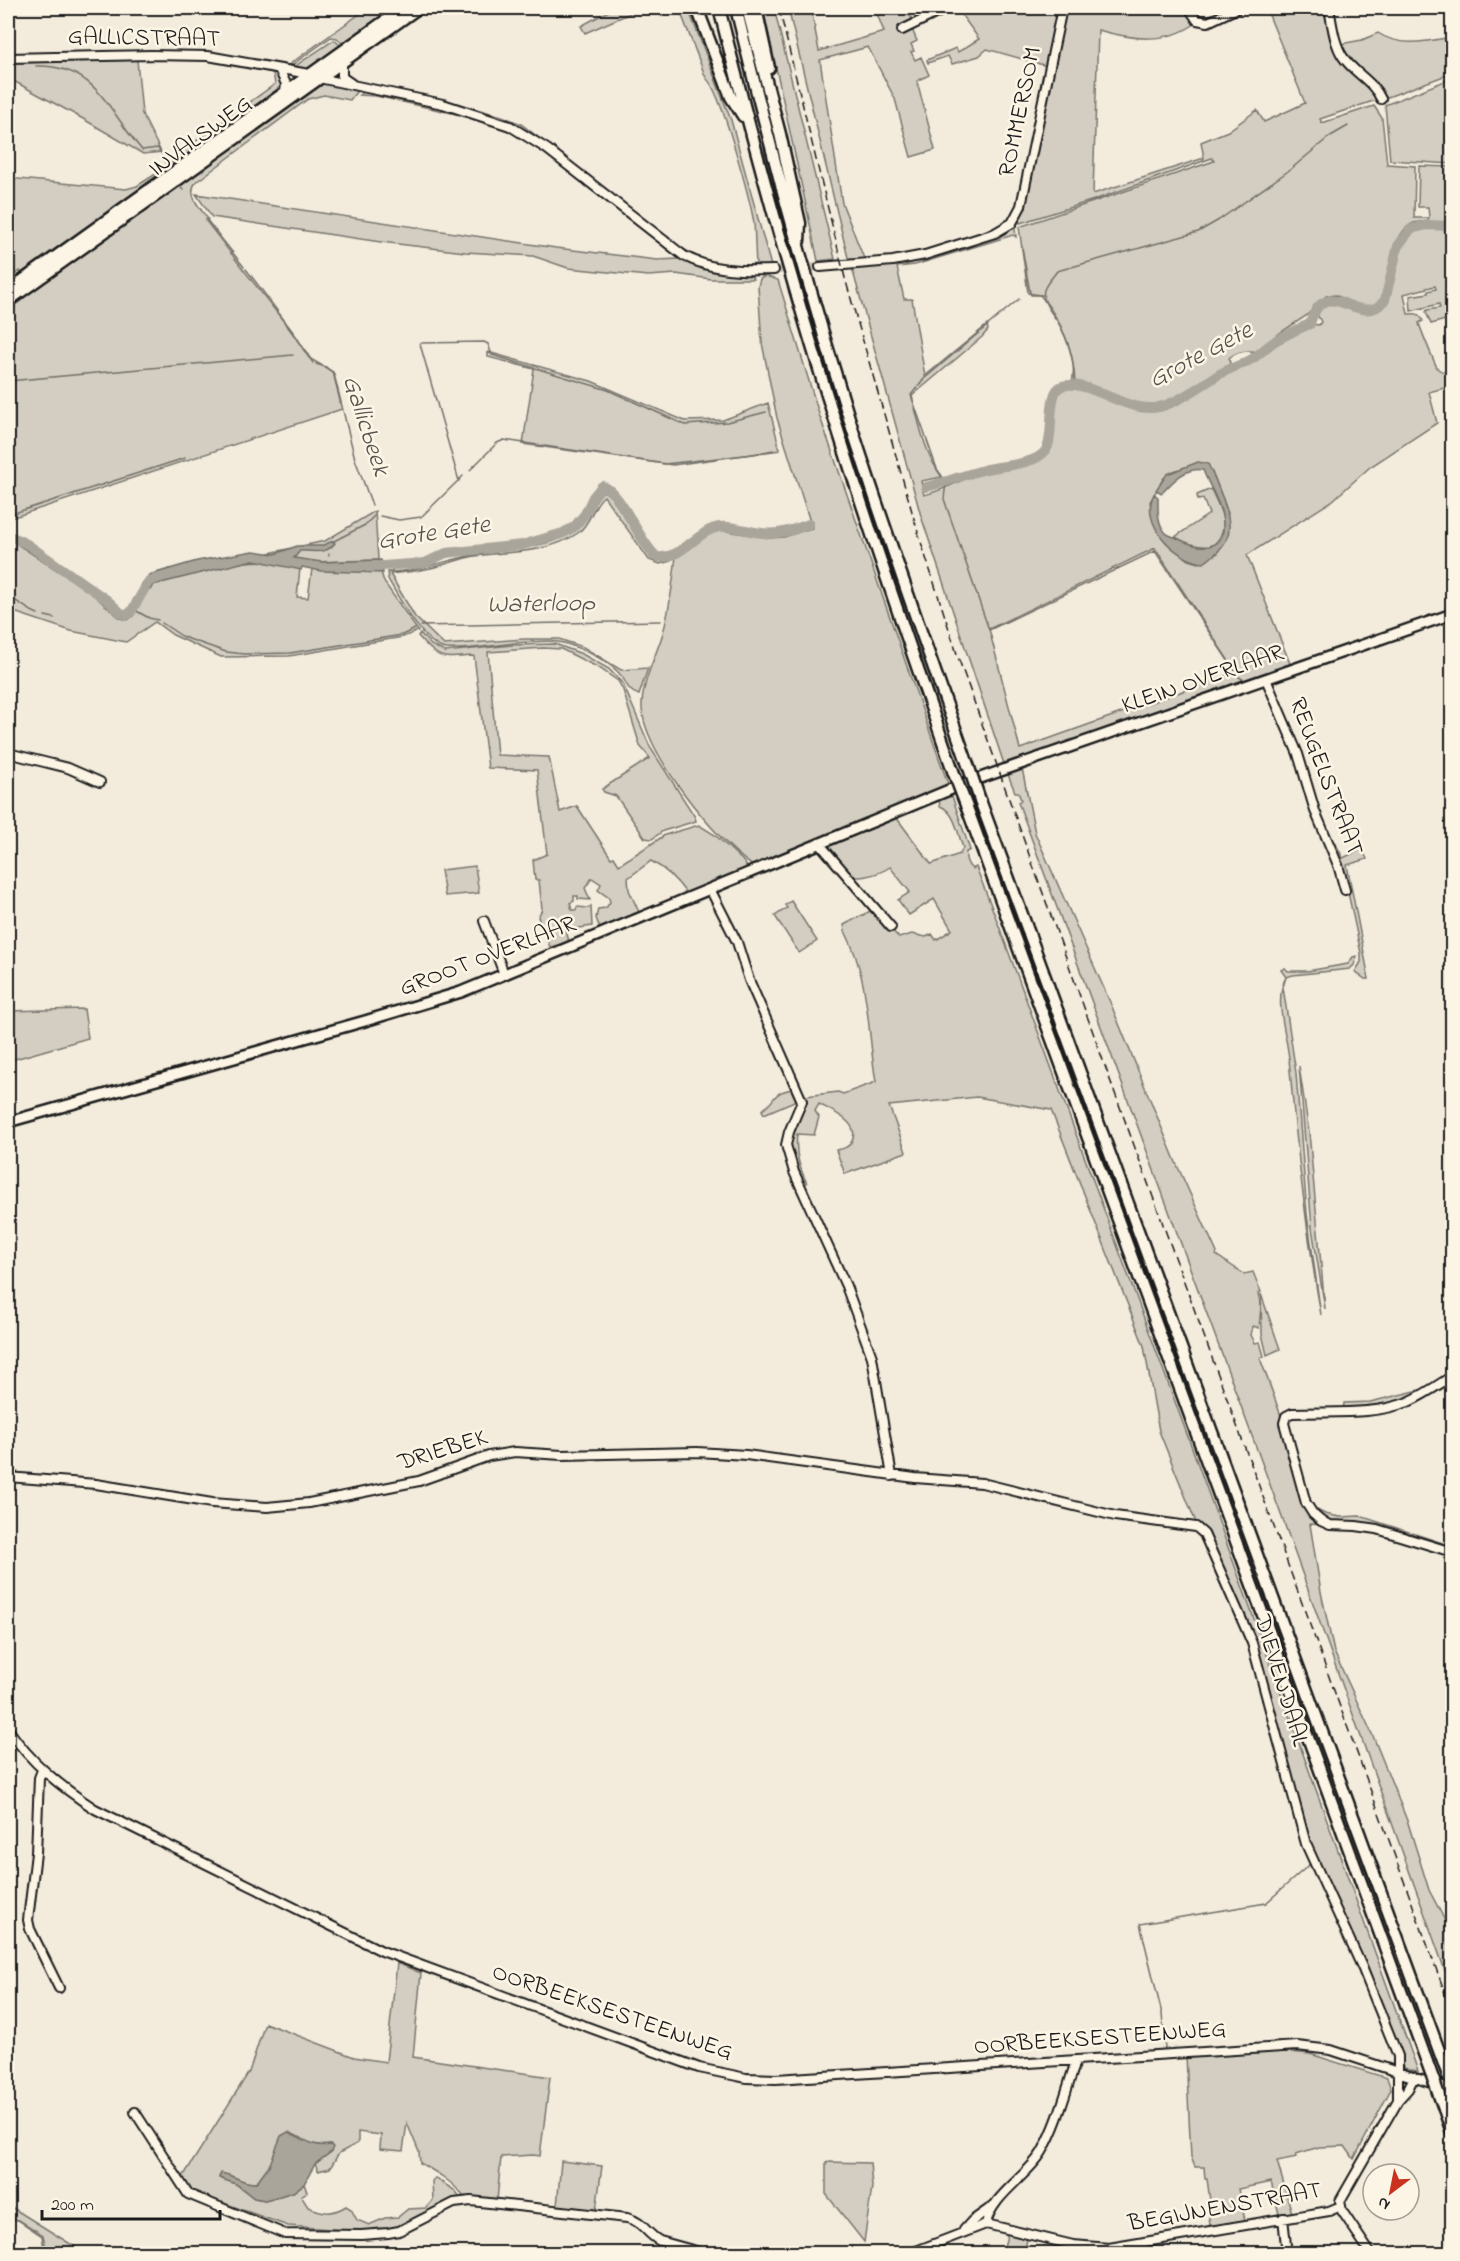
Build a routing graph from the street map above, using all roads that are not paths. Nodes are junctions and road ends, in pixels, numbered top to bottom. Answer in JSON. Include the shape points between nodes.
{"nodes":[{"id":1,"x":403,"y":8,"type":"edge"},
{"id":2,"x":418,"y":8,"type":"edge"},
{"id":3,"x":697,"y":8,"type":"edge"},
{"id":4,"x":719,"y":8,"type":"edge"},
{"id":5,"x":736,"y":8,"type":"edge"},
{"id":6,"x":747,"y":8,"type":"edge"},
{"id":7,"x":756,"y":8,"type":"edge"},
{"id":8,"x":947,"y":8,"type":"edge"},
{"id":9,"x":1062,"y":8,"type":"edge"},
{"id":10,"x":1189,"y":8,"type":"edge"},
{"id":11,"x":1238,"y":8,"type":"edge"},
{"id":12,"x":1329,"y":8,"type":"edge"},
{"id":13,"x":902,"y":30,"type":"dead end"},
{"id":14,"x":8,"y":58,"type":"edge"},
{"id":15,"x":342,"y":62,"type":"junction"},
{"id":16,"x":279,"y":69,"type":"junction"},
{"id":17,"x":314,"y":76,"type":"junction"},
{"id":18,"x":353,"y":85,"type":"junction"},
{"id":19,"x":285,"y":92,"type":"junction"},
{"id":20,"x":1382,"y":99,"type":"dead end"},
{"id":21,"x":748,"y":123,"type":"junction"},
{"id":22,"x":780,"y":134,"type":"junction"},
{"id":23,"x":799,"y":250,"type":"junction"},
{"id":24,"x":820,"y":267,"type":"tunnel mouth"},
{"id":25,"x":774,"y":270,"type":"tunnel mouth"},
{"id":26,"x":8,"y":291,"type":"edge"},
{"id":27,"x":8,"y":301,"type":"edge"},
{"id":28,"x":1452,"y":614,"type":"edge"},
{"id":29,"x":1266,"y":679,"type":"junction"},
{"id":30,"x":8,"y":753,"type":"edge"},
{"id":31,"x":100,"y":782,"type":"dead end"},
{"id":32,"x":966,"y":783,"type":"joint"},
{"id":33,"x":819,"y":843,"type":"junction"},
{"id":34,"x":710,"y":889,"type":"junction"},
{"id":35,"x":1345,"y":890,"type":"dead end"},
{"id":36,"x":484,"y":921,"type":"dead end"},
{"id":37,"x":891,"y":927,"type":"dead end"},
{"id":38,"x":504,"y":974,"type":"junction"},
{"id":39,"x":8,"y":1122,"type":"edge"},
{"id":40,"x":1452,"y":1376,"type":"edge"},
{"id":41,"x":892,"y":1476,"type":"junction"},
{"id":42,"x":8,"y":1477,"type":"edge"},
{"id":43,"x":1452,"y":1552,"type":"edge"},
{"id":44,"x":8,"y":1729,"type":"edge"},
{"id":45,"x":42,"y":1770,"type":"junction"},
{"id":46,"x":59,"y":1988,"type":"dead end"},
{"id":47,"x":1076,"y":2061,"type":"junction"},
{"id":48,"x":1399,"y":2072,"type":"junction"},
{"id":49,"x":1414,"y":2077,"type":"junction"},
{"id":50,"x":1452,"y":2088,"type":"edge"},
{"id":51,"x":1398,"y":2100,"type":"junction"},
{"id":52,"x":135,"y":2112,"type":"dead end"},
{"id":53,"x":1452,"y":2132,"type":"edge"},
{"id":54,"x":1341,"y":2206,"type":"junction"},
{"id":55,"x":991,"y":2208,"type":"junction"},
{"id":56,"x":1283,"y":2218,"type":"junction"},
{"id":57,"x":986,"y":2224,"type":"junction"},
{"id":58,"x":961,"y":2232,"type":"junction"},
{"id":59,"x":707,"y":2253,"type":"edge"},
{"id":60,"x":908,"y":2253,"type":"edge"},
{"id":61,"x":1287,"y":2253,"type":"edge"},
{"id":62,"x":1371,"y":2253,"type":"edge"}],
"edges":[{"from":1,"to":17,"type":"highway","name":"INVALSWEG"},
{"from":2,"to":15,"type":"highway","name":"INVALSWEG"},
{"from":3,"to":21,"type":"highway","via":[[731,97]]},
{"from":4,"to":21,"type":"highway"},
{"from":5,"to":23,"type":"highway"},
{"from":6,"to":22,"type":"highway"},
{"from":7,"to":22,"type":"highway"},
{"from":8,"to":13,"type":"street"},
{"from":9,"to":24,"type":"street","name":"ROMMERSOM","via":[[1021,206],[1012,223],[995,233],[925,255]]},
{"from":10,"to":11,"type":"street","via":[[1197,20],[1208,22]]},
{"from":12,"to":20,"type":"street","via":[[1339,50]]},
{"from":14,"to":16,"type":"street","name":"GALLICSTRAAT","via":[[200,56]]},
{"from":15,"to":17,"type":"highway","name":"INVALSWEG"},
{"from":15,"to":18,"type":"street","via":[[342,77]]},
{"from":16,"to":17,"type":"street","name":"GALLICSTRAAT"},
{"from":16,"to":19,"type":"street"},
{"from":17,"to":18,"type":"street","name":"GALLICSTRAAT"},
{"from":17,"to":19,"type":"highway","name":"INVALSWEG"},
{"from":17,"to":27,"type":"highway","name":"INVALSWEG"},
{"from":18,"to":25,"type":"street","name":"GALLICSTRAAT","via":[[443,104],[510,126],[547,149],[684,256],[707,267]]},
{"from":19,"to":26,"type":"highway","name":"INVALSWEG"},
{"from":21,"to":53,"type":"highway","bridge":true,"via":[[837,427],[953,771]]},
{"from":22,"to":23,"type":"highway","via":[[800,224]]},
{"from":23,"to":50,"type":"highway","bridge":true,"via":[[853,430],[980,800]]},
{"from":28,"to":29,"type":"main road","name":"KLEIN OVERLAAR"},
{"from":29,"to":32,"type":"main road","name":"KLEIN OVERLAAR"},
{"from":29,"to":35,"type":"street","name":"REUGELSTRAAT","via":[[1298,754]]},
{"from":30,"to":31,"type":"street","via":[[68,768]]},
{"from":32,"to":33,"type":"main road","name":"GROOT OVERLAAR"},
{"from":33,"to":34,"type":"main road","name":"GROOT OVERLAAR"},
{"from":33,"to":37,"type":"street"},
{"from":34,"to":38,"type":"main road","name":"GROOT OVERLAAR"},
{"from":34,"to":41,"type":"street","via":[[737,942],[748,980],[802,1101],[786,1145],[872,1357]]},
{"from":36,"to":38,"type":"street"},
{"from":38,"to":39,"type":"main road","name":"GROOT OVERLAAR","via":[[427,1003]]},
{"from":40,"to":43,"type":"street","via":[[1421,1396],[1391,1407],[1288,1414],[1284,1423],[1306,1503],[1313,1514],[1330,1525],[1377,1529]]},
{"from":41,"to":42,"type":"street","name":"DRIEBEK","via":[[717,1452],[515,1452],[489,1455],[410,1483],[309,1503],[267,1507],[202,1502],[96,1484]]},
{"from":41,"to":48,"type":"street","name":"DIEVENDAAL","via":[[982,1483],[1115,1516],[1196,1527],[1203,1534],[1252,1643],[1306,1844],[1370,1986],[1398,2056]]},
{"from":44,"to":45,"type":"street","name":"OORBEEKSESTEENWEG"},
{"from":45,"to":46,"type":"street","via":[[27,1920]]},
{"from":45,"to":47,"type":"street","name":"OORBEEKSESTEENWEG","via":[[103,1813],[360,1941],[719,2074],[776,2079]]},
{"from":47,"to":48,"type":"street","name":"OORBEEKSESTEENWEG","via":[[1297,2046],[1331,2050]]},
{"from":47,"to":55,"type":"street","via":[[1042,2152]]},
{"from":48,"to":49,"type":"street","name":"OORBEEKSESTEENWEG"},
{"from":48,"to":51,"type":"street","name":"DIEVENDAAL"},
{"from":49,"to":50,"type":"street","name":"OORBEEKSESTEENWEG"},
{"from":49,"to":51,"type":"street"},
{"from":51,"to":54,"type":"street","via":[[1340,2200]]},
{"from":52,"to":59,"type":"street","via":[[188,2194],[285,2234],[399,2231],[464,2201],[627,2218],[637,2221],[653,2238]]},
{"from":54,"to":56,"type":"street","name":"BEGIJNENSTRAAT"},
{"from":54,"to":62,"type":"street"},
{"from":55,"to":57,"type":"street"},
{"from":55,"to":58,"type":"street"},
{"from":56,"to":57,"type":"street","name":"BEGIJNENSTRAAT","via":[[1109,2248],[1073,2245]]},
{"from":56,"to":61,"type":"street"},
{"from":57,"to":58,"type":"street"},
{"from":58,"to":60,"type":"street"}]}
